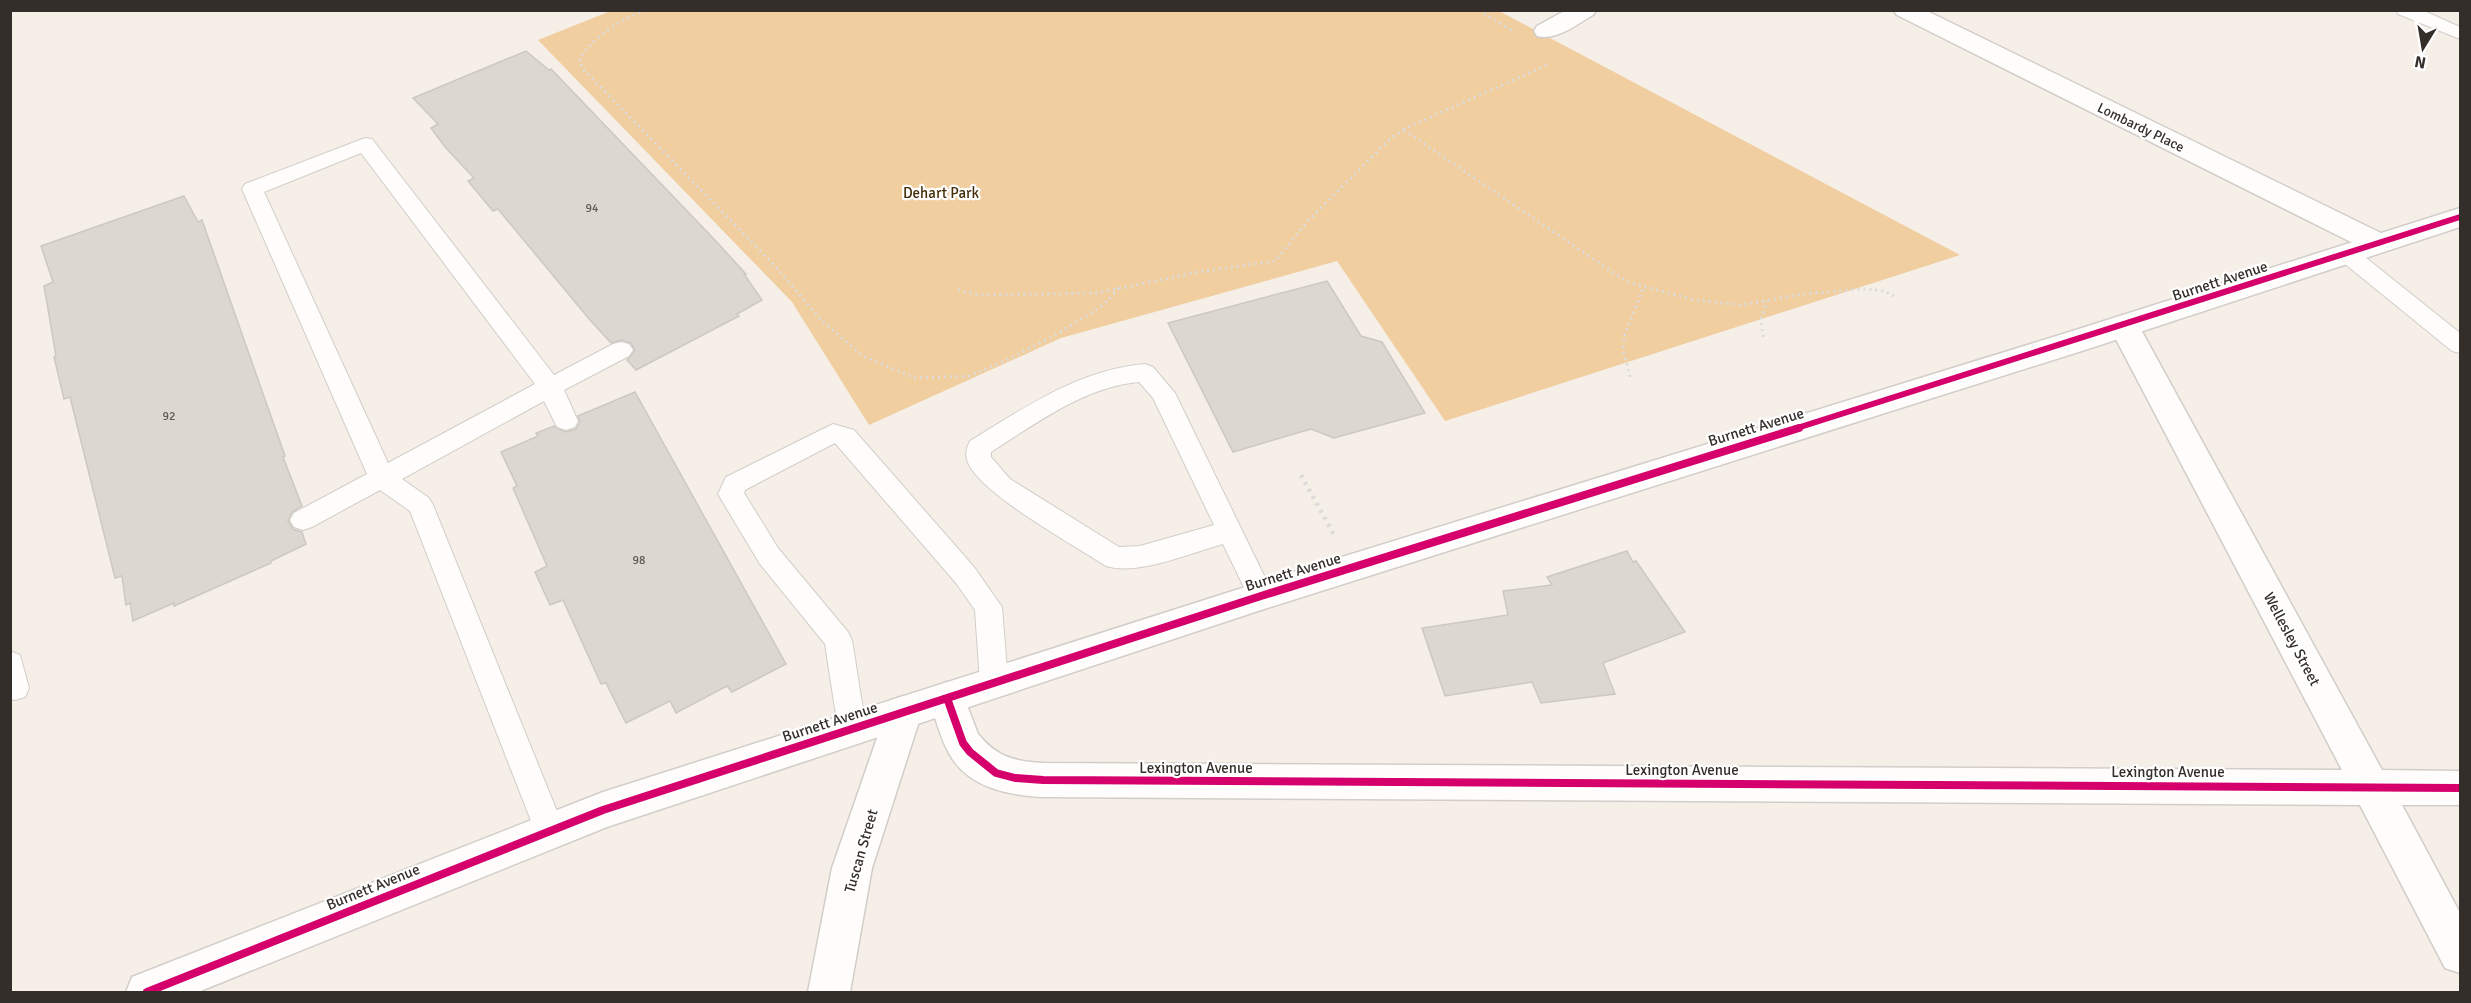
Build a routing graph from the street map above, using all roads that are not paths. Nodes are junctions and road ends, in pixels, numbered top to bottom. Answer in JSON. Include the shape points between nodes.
{"nodes":[{"id":1,"x":1585,"y":10,"type":"edge"},
{"id":2,"x":1905,"y":10,"type":"edge"},
{"id":3,"x":2405,"y":10,"type":"edge"},
{"id":4,"x":1546,"y":32,"type":"dead end"},
{"id":5,"x":2460,"y":34,"type":"edge"},
{"id":6,"x":2460,"y":217,"type":"edge"},
{"id":7,"x":2377,"y":243,"type":"junction"},
{"id":8,"x":2347,"y":254,"type":"junction"},
{"id":9,"x":2124,"y":326,"type":"junction"},
{"id":10,"x":2460,"y":345,"type":"edge"},
{"id":11,"x":621,"y":350,"type":"dead end"},
{"id":12,"x":550,"y":387,"type":"junction"},
{"id":13,"x":566,"y":421,"type":"dead end"},
{"id":14,"x":382,"y":478,"type":"junction"},
{"id":15,"x":303,"y":520,"type":"dead end"},
{"id":16,"x":1230,"y":531,"type":"junction"},
{"id":17,"x":1261,"y":596,"type":"junction"},
{"id":18,"x":994,"y":682,"type":"junction"},
{"id":19,"x":947,"y":698,"type":"junction"},
{"id":20,"x":904,"y":712,"type":"junction"},
{"id":21,"x":852,"y":728,"type":"junction"},
{"id":22,"x":2372,"y":787,"type":"junction"},
{"id":23,"x":2460,"y":788,"type":"edge"},
{"id":24,"x":550,"y":831,"type":"junction"},
{"id":25,"x":2460,"y":953,"type":"edge"},
{"id":26,"x":147,"y":993,"type":"edge"},
{"id":27,"x":829,"y":993,"type":"edge"}],
"edges":[{"from":1,"to":4,"type":"street"},
{"from":2,"to":7,"type":"street","name":"Lombardy Place"},
{"from":3,"to":5,"type":"lane"},
{"from":6,"to":7,"type":"street","name":"Burnett Avenue"},
{"from":7,"to":8,"type":"street","name":"Burnett Avenue"},
{"from":8,"to":9,"type":"street","name":"Burnett Avenue"},
{"from":8,"to":10,"type":"lane"},
{"from":9,"to":17,"type":"street","name":"Burnett Avenue"},
{"from":9,"to":22,"type":"street","name":"Wellesley Street"},
{"from":11,"to":12,"type":"lane"},
{"from":12,"to":13,"type":"lane"},
{"from":12,"to":14,"type":"lane"},
{"from":12,"to":14,"type":"lane","via":[[365,144],[252,189]]},
{"from":14,"to":15,"type":"lane"},
{"from":14,"to":24,"type":"lane","via":[[420,505]]},
{"from":16,"to":16,"type":"lane","via":[[1163,393],[1145,373],[1124,373],[1078,390],[979,448],[979,460],[1001,486],[1115,558],[1140,556]]},
{"from":16,"to":17,"type":"lane"},
{"from":17,"to":18,"type":"street","name":"Burnett Avenue"},
{"from":18,"to":19,"type":"street","name":"Burnett Avenue"},
{"from":18,"to":21,"type":"lane","via":[[988,607],[845,437],[833,433],[735,484],[731,494],[769,556],[838,640]]},
{"from":19,"to":20,"type":"street","name":"Burnett Avenue"},
{"from":19,"to":22,"type":"street","name":"Lexington Avenue","via":[[970,752],[996,773],[1043,780]]},
{"from":20,"to":21,"type":"street","name":"Burnett Avenue"},
{"from":20,"to":27,"type":"street","name":"Tuscan Street","via":[[852,868]]},
{"from":21,"to":24,"type":"street","name":"Burnett Avenue"},
{"from":22,"to":23,"type":"street","name":"Lexington Avenue"},
{"from":22,"to":25,"type":"street","name":"Wellesley Street"},
{"from":24,"to":26,"type":"street","name":"Burnett Avenue"}]}
